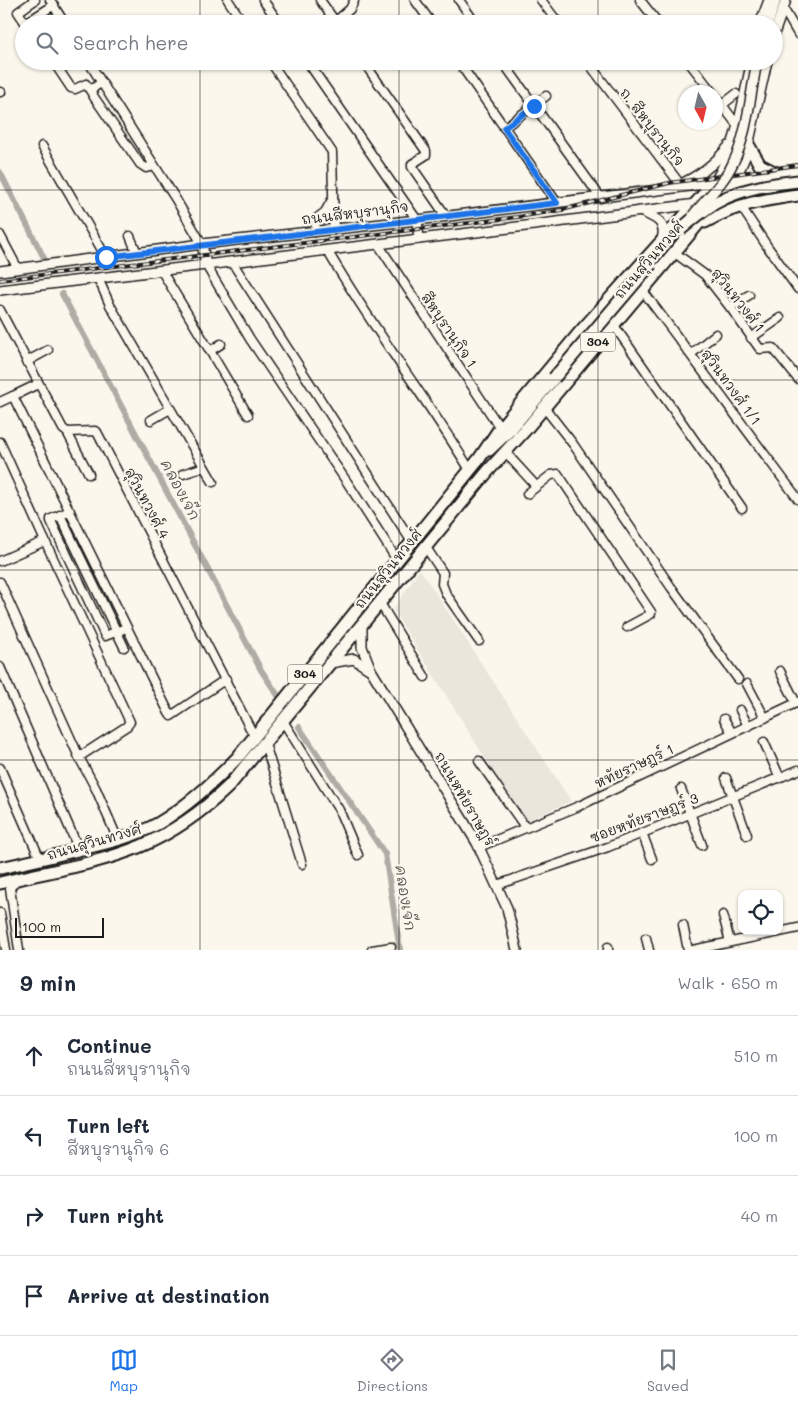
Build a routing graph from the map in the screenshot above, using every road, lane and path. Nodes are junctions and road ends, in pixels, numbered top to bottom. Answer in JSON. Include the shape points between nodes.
{"nodes":[{"id":1,"x":35,"y":0,"type":"edge"},
{"id":2,"x":228,"y":0,"type":"edge"},
{"id":3,"x":263,"y":0,"type":"edge"},
{"id":4,"x":320,"y":0,"type":"edge"},
{"id":5,"x":415,"y":0,"type":"edge"},
{"id":6,"x":459,"y":0,"type":"edge"},
{"id":7,"x":541,"y":0,"type":"edge"},
{"id":8,"x":640,"y":0,"type":"edge"},
{"id":9,"x":769,"y":0,"type":"edge"},
{"id":10,"x":776,"y":0,"type":"edge"},
{"id":11,"x":52,"y":3,"type":"edge"},
{"id":12,"x":355,"y":3,"type":"edge"},
{"id":13,"x":784,"y":4,"type":"edge"},
{"id":14,"x":20,"y":15,"type":"edge"},
{"id":15,"x":36,"y":15,"type":"edge"},
{"id":16,"x":59,"y":15,"type":"edge"},
{"id":17,"x":238,"y":15,"type":"edge"},
{"id":18,"x":274,"y":15,"type":"edge"},
{"id":19,"x":330,"y":15,"type":"edge"},
{"id":20,"x":344,"y":15,"type":"edge"},
{"id":21,"x":426,"y":15,"type":"edge"},
{"id":22,"x":470,"y":15,"type":"edge"},
{"id":23,"x":552,"y":15,"type":"edge"},
{"id":24,"x":652,"y":15,"type":"edge"},
{"id":25,"x":763,"y":15,"type":"edge"},
{"id":26,"x":771,"y":15,"type":"edge"},
{"id":27,"x":798,"y":34,"type":"edge"},
{"id":28,"x":59,"y":70,"type":"edge"},
{"id":29,"x":93,"y":70,"type":"edge"},
{"id":30,"x":276,"y":70,"type":"edge"},
{"id":31,"x":313,"y":70,"type":"edge"},
{"id":32,"x":369,"y":70,"type":"edge"},
{"id":33,"x":464,"y":70,"type":"edge"},
{"id":34,"x":508,"y":70,"type":"edge"},
{"id":35,"x":594,"y":70,"type":"edge"},
{"id":36,"x":695,"y":70,"type":"edge"},
{"id":37,"x":750,"y":70,"type":"edge"},
{"id":38,"x":756,"y":70,"type":"edge"},
{"id":39,"x":763,"y":70,"type":"edge"},
{"id":40,"x":101,"y":83,"type":"junction"},
{"id":41,"x":707,"y":85,"type":"edge"},
{"id":42,"x":90,"y":90,"type":"junction"},
{"id":43,"x":736,"y":94,"type":"dead end"},
{"id":44,"x":546,"y":96,"type":"dead end"},
{"id":45,"x":723,"y":105,"type":"edge"},
{"id":46,"x":534,"y":106,"type":"junction"},
{"id":47,"x":723,"y":107,"type":"edge"},
{"id":48,"x":738,"y":126,"type":"junction"},
{"id":49,"x":504,"y":128,"type":"junction"},
{"id":50,"x":735,"y":138,"type":"junction"},
{"id":51,"x":42,"y":146,"type":"dead end"},
{"id":52,"x":748,"y":146,"type":"junction"},
{"id":53,"x":154,"y":166,"type":"junction"},
{"id":54,"x":798,"y":171,"type":"edge"},
{"id":55,"x":778,"y":174,"type":"junction"},
{"id":56,"x":735,"y":180,"type":"junction"},
{"id":57,"x":798,"y":181,"type":"edge"},
{"id":58,"x":714,"y":183,"type":"junction"},
{"id":59,"x":680,"y":184,"type":"junction"},
{"id":60,"x":798,"y":188,"type":"edge"},
{"id":61,"x":670,"y":189,"type":"junction"},
{"id":62,"x":798,"y":195,"type":"edge"},
{"id":63,"x":333,"y":198,"type":"junction"},
{"id":64,"x":601,"y":198,"type":"junction"},
{"id":65,"x":720,"y":200,"type":"junction"},
{"id":66,"x":557,"y":203,"type":"junction"},
{"id":67,"x":696,"y":204,"type":"junction"},
{"id":68,"x":740,"y":205,"type":"junction"},
{"id":69,"x":640,"y":211,"type":"junction"},
{"id":70,"x":446,"y":216,"type":"junction"},
{"id":71,"x":416,"y":220,"type":"junction"},
{"id":72,"x":697,"y":227,"type":"junction"},
{"id":73,"x":334,"y":230,"type":"junction"},
{"id":74,"x":315,"y":232,"type":"junction"},
{"id":75,"x":680,"y":233,"type":"junction"},
{"id":76,"x":0,"y":235,"type":"edge"},
{"id":77,"x":130,"y":236,"type":"dead end"},
{"id":78,"x":419,"y":239,"type":"junction"},
{"id":79,"x":662,"y":240,"type":"junction"},
{"id":80,"x":202,"y":244,"type":"junction"},
{"id":81,"x":378,"y":244,"type":"junction"},
{"id":82,"x":327,"y":250,"type":"junction"},
{"id":83,"x":138,"y":253,"type":"junction"},
{"id":84,"x":675,"y":253,"type":"junction"},
{"id":85,"x":106,"y":257,"type":"junction"},
{"id":86,"x":232,"y":262,"type":"junction"},
{"id":87,"x":206,"y":265,"type":"junction"},
{"id":88,"x":18,"y":269,"type":"junction"},
{"id":89,"x":161,"y":270,"type":"junction"},
{"id":90,"x":0,"y":272,"type":"edge"},
{"id":91,"x":632,"y":273,"type":"junction"},
{"id":92,"x":98,"y":278,"type":"junction"},
{"id":93,"x":647,"y":286,"type":"junction"},
{"id":94,"x":798,"y":289,"type":"edge"},
{"id":95,"x":0,"y":290,"type":"edge"},
{"id":96,"x":749,"y":295,"type":"dead end"},
{"id":97,"x":730,"y":307,"type":"junction"},
{"id":98,"x":0,"y":310,"type":"edge"},
{"id":99,"x":780,"y":318,"type":"dead end"},
{"id":100,"x":613,"y":324,"type":"junction"},
{"id":101,"x":716,"y":334,"type":"dead end"},
{"id":102,"x":751,"y":338,"type":"junction"},
{"id":103,"x":222,"y":344,"type":"dead end"},
{"id":104,"x":48,"y":350,"type":"dead end"},
{"id":105,"x":210,"y":351,"type":"junction"},
{"id":106,"x":691,"y":354,"type":"junction"},
{"id":107,"x":26,"y":362,"type":"junction"},
{"id":108,"x":797,"y":377,"type":"edge"},
{"id":109,"x":38,"y":384,"type":"junction"},
{"id":110,"x":13,"y":396,"type":"junction"},
{"id":111,"x":0,"y":402,"type":"edge"},
{"id":112,"x":544,"y":407,"type":"junction"},
{"id":113,"x":170,"y":409,"type":"junction"},
{"id":114,"x":248,"y":415,"type":"dead end"},
{"id":115,"x":151,"y":420,"type":"dead end"},
{"id":116,"x":500,"y":428,"type":"junction"},
{"id":117,"x":67,"y":432,"type":"junction"},
{"id":118,"x":0,"y":442,"type":"edge"},
{"id":119,"x":505,"y":452,"type":"junction"},
{"id":120,"x":479,"y":459,"type":"junction"},
{"id":121,"x":204,"y":467,"type":"junction"},
{"id":122,"x":470,"y":470,"type":"junction"},
{"id":123,"x":89,"y":474,"type":"dead end"},
{"id":124,"x":183,"y":474,"type":"dead end"},
{"id":125,"x":213,"y":482,"type":"dead end"},
{"id":126,"x":536,"y":486,"type":"junction"},
{"id":127,"x":527,"y":494,"type":"dead end"},
{"id":128,"x":798,"y":499,"type":"edge"},
{"id":129,"x":742,"y":508,"type":"dead end"},
{"id":130,"x":70,"y":511,"type":"junction"},
{"id":131,"x":60,"y":515,"type":"junction"},
{"id":132,"x":80,"y":530,"type":"junction"},
{"id":133,"x":69,"y":535,"type":"junction"},
{"id":134,"x":59,"y":540,"type":"junction"},
{"id":135,"x":45,"y":541,"type":"junction"},
{"id":136,"x":412,"y":542,"type":"junction"},
{"id":137,"x":426,"y":546,"type":"junction"},
{"id":138,"x":397,"y":560,"type":"junction"},
{"id":139,"x":0,"y":561,"type":"edge"},
{"id":140,"x":105,"y":581,"type":"junction"},
{"id":141,"x":0,"y":582,"type":"edge"},
{"id":142,"x":94,"y":587,"type":"junction"},
{"id":143,"x":83,"y":591,"type":"junction"},
{"id":144,"x":380,"y":603,"type":"junction"},
{"id":145,"x":362,"y":624,"type":"junction"},
{"id":146,"x":627,"y":627,"type":"dead end"},
{"id":147,"x":126,"y":628,"type":"junction"},
{"id":148,"x":117,"y":632,"type":"junction"},
{"id":149,"x":479,"y":641,"type":"dead end"},
{"id":150,"x":124,"y":647,"type":"dead end"},
{"id":151,"x":330,"y":663,"type":"junction"},
{"id":152,"x":0,"y":667,"type":"edge"},
{"id":153,"x":371,"y":670,"type":"junction"},
{"id":154,"x":780,"y":670,"type":"dead end"},
{"id":155,"x":425,"y":677,"type":"dead end"},
{"id":156,"x":226,"y":679,"type":"junction"},
{"id":157,"x":738,"y":679,"type":"dead end"},
{"id":158,"x":746,"y":684,"type":"dead end"},
{"id":159,"x":797,"y":702,"type":"edge"},
{"id":160,"x":740,"y":710,"type":"dead end"},
{"id":161,"x":765,"y":718,"type":"junction"},
{"id":162,"x":724,"y":719,"type":"dead end"},
{"id":163,"x":283,"y":721,"type":"junction"},
{"id":164,"x":748,"y":726,"type":"junction"},
{"id":165,"x":732,"y":733,"type":"junction"},
{"id":166,"x":254,"y":736,"type":"junction"},
{"id":167,"x":764,"y":742,"type":"dead end"},
{"id":168,"x":265,"y":744,"type":"junction"},
{"id":169,"x":78,"y":757,"type":"junction"},
{"id":170,"x":480,"y":761,"type":"dead end"},
{"id":171,"x":0,"y":768,"type":"edge"},
{"id":172,"x":798,"y":770,"type":"edge"},
{"id":173,"x":726,"y":778,"type":"dead end"},
{"id":174,"x":780,"y":778,"type":"junction"},
{"id":175,"x":681,"y":789,"type":"dead end"},
{"id":176,"x":733,"y":796,"type":"junction"},
{"id":177,"x":691,"y":813,"type":"junction"},
{"id":178,"x":524,"y":827,"type":"junction"},
{"id":179,"x":642,"y":833,"type":"junction"},
{"id":180,"x":747,"y":835,"type":"dead end"},
{"id":181,"x":118,"y":840,"type":"junction"},
{"id":182,"x":702,"y":844,"type":"dead end"},
{"id":183,"x":479,"y":847,"type":"junction"},
{"id":184,"x":79,"y":850,"type":"junction"},
{"id":185,"x":358,"y":855,"type":"dead end"},
{"id":186,"x":40,"y":859,"type":"junction"},
{"id":187,"x":652,"y":859,"type":"dead end"},
{"id":188,"x":302,"y":864,"type":"dead end"},
{"id":189,"x":0,"y":868,"type":"edge"},
{"id":190,"x":17,"y":878,"type":"junction"},
{"id":191,"x":0,"y":883,"type":"edge"},
{"id":192,"x":497,"y":885,"type":"junction"},
{"id":193,"x":0,"y":913,"type":"edge"},
{"id":194,"x":723,"y":915,"type":"dead end"},
{"id":195,"x":1,"y":924,"type":"edge"},
{"id":196,"x":683,"y":924,"type":"dead end"},
{"id":197,"x":798,"y":928,"type":"edge"},
{"id":198,"x":783,"y":931,"type":"edge"},
{"id":199,"x":760,"y":935,"type":"edge"},
{"id":200,"x":646,"y":938,"type":"dead end"},
{"id":201,"x":730,"y":942,"type":"junction"},
{"id":202,"x":391,"y":947,"type":"dead end"},
{"id":203,"x":6,"y":950,"type":"edge"},
{"id":204,"x":20,"y":950,"type":"edge"},
{"id":205,"x":372,"y":950,"type":"edge"},
{"id":206,"x":517,"y":950,"type":"edge"},
{"id":207,"x":649,"y":950,"type":"edge"},
{"id":208,"x":688,"y":950,"type":"edge"},
{"id":209,"x":693,"y":950,"type":"edge"}],
"edges":[{"from":1,"to":14,"type":"street","via":[[18,12]]},
{"from":2,"to":17,"type":"street"},
{"from":3,"to":18,"type":"street"},
{"from":4,"to":19,"type":"street"},
{"from":5,"to":21,"type":"street"},
{"from":6,"to":22,"type":"street"},
{"from":7,"to":23,"type":"street"},
{"from":8,"to":24,"type":"street"},
{"from":9,"to":25,"type":"main road"},
{"from":10,"to":26,"type":"main road"},
{"from":11,"to":15,"type":"street"},
{"from":11,"to":16,"type":"street"},
{"from":12,"to":20,"type":"street"},
{"from":13,"to":27,"type":"street"},
{"from":28,"to":42,"type":"street","via":[[72,89],[86,84]]},
{"from":29,"to":40,"type":"street"},
{"from":30,"to":63,"type":"street","via":[[332,152]]},
{"from":31,"to":71,"type":"street"},
{"from":32,"to":70,"type":"street","via":[[426,151],[426,155],[412,164],[412,168]]},
{"from":33,"to":49,"type":"street"},
{"from":34,"to":46,"type":"street"},
{"from":35,"to":59,"type":"street","name":"ถ. สีหบุรานุกิจ"},
{"from":36,"to":41,"type":"street"},
{"from":37,"to":48,"type":"main road"},
{"from":38,"to":75,"type":"main road","bridge":true,"via":[[734,162]]},
{"from":39,"to":52,"type":"main road"},
{"from":40,"to":42,"type":"street"},
{"from":40,"to":53,"type":"street"},
{"from":42,"to":53,"type":"street","via":[[140,164],[146,168]]},
{"from":43,"to":45,"type":"street"},
{"from":44,"to":46,"type":"street"},
{"from":46,"to":49,"type":"street"},
{"from":46,"to":64,"type":"street"},
{"from":47,"to":48,"type":"street"},
{"from":48,"to":50,"type":"main road"},
{"from":49,"to":66,"type":"street"},
{"from":50,"to":58,"type":"main road"},
{"from":50,"to":59,"type":"main road","via":[[716,162]]},
{"from":51,"to":85,"type":"street"},
{"from":52,"to":55,"type":"highway","via":[[760,166]]},
{"from":52,"to":56,"type":"main road"},
{"from":53,"to":80,"type":"street"},
{"from":54,"to":55,"type":"highway"},
{"from":55,"to":56,"type":"highway"},
{"from":56,"to":58,"type":"highway"},
{"from":56,"to":65,"type":"highway","name":"ถนนสุวินทวงศ์","number":"304"},
{"from":57,"to":75,"type":"highway","bridge":true,"via":[[731,195],[704,210]]},
{"from":58,"to":61,"type":"main road","name":"ถนนสีหบุรานุกิจ"},
{"from":58,"to":67,"type":"highway","name":"ถนนสุวินทวงศ์","number":"304"},
{"from":59,"to":61,"type":"main road"},
{"from":60,"to":65,"type":"highway"},
{"from":61,"to":64,"type":"main road","name":"ถนนสีหบุรานุกิจ"},
{"from":62,"to":68,"type":"highway"},
{"from":63,"to":73,"type":"street"},
{"from":63,"to":74,"type":"street","via":[[316,219]]},
{"from":64,"to":66,"type":"main road","name":"ถนนสีหบุรานุกิจ"},
{"from":65,"to":67,"type":"highway"},
{"from":65,"to":72,"type":"highway","name":"ถนนสุวินทวงศ์","number":"304"},
{"from":66,"to":70,"type":"main road","name":"ถนนสีหบุรานุกิจ"},
{"from":67,"to":69,"type":"main road"},
{"from":67,"to":75,"type":"highway","name":"ถนนสุวินทวงศ์","number":"304"},
{"from":68,"to":72,"type":"highway"},
{"from":68,"to":94,"type":"street"},
{"from":69,"to":78,"type":"main road"},
{"from":69,"to":79,"type":"main road","via":[[661,223],[664,229]]},
{"from":70,"to":71,"type":"main road","name":"ถนนสีหบุรานุกิจ"},
{"from":71,"to":73,"type":"main road","name":"ถนนสีหบุรานุกิจ"},
{"from":71,"to":78,"type":"main road"},
{"from":72,"to":75,"type":"highway","name":"ถนนสุวินทวงศ์","number":"304"},
{"from":73,"to":74,"type":"main road","name":"ถนนสีหบุรานุกิจ"},
{"from":74,"to":80,"type":"main road","name":"ถนนสีหบุรานุกิจ"},
{"from":75,"to":79,"type":"highway","name":"ถนนสุวินทวงศ์","number":"304"},
{"from":75,"to":84,"type":"highway","name":"ถนนสุวินทวงศ์","number":"304"},
{"from":75,"to":120,"type":"highway","bridge":true,"via":[[512,429]]},
{"from":76,"to":88,"type":"street"},
{"from":77,"to":83,"type":"street"},
{"from":78,"to":81,"type":"main road"},
{"from":79,"to":91,"type":"highway","name":"ถนนสุวินทวงศ์","number":"304"},
{"from":80,"to":83,"type":"main road","name":"ถนนสีหบุรานุกิจ"},
{"from":80,"to":87,"type":"main road"},
{"from":81,"to":82,"type":"main road"},
{"from":81,"to":116,"type":"street","name":"สีหบุรานุกิจ 1"},
{"from":82,"to":86,"type":"main road"},
{"from":82,"to":122,"type":"street"},
{"from":83,"to":85,"type":"main road","name":"ถนนสีหบุรานุกิจ"},
{"from":84,"to":93,"type":"highway","name":"ถนนสุวินทวงศ์","number":"304"},
{"from":84,"to":97,"type":"street","name":"สุวินทวงศ์ 1","via":[[705,275]]},
{"from":85,"to":88,"type":"main road","name":"ถนนสีหบุรานุกิจ"},
{"from":86,"to":87,"type":"main road"},
{"from":86,"to":136,"type":"street"},
{"from":87,"to":89,"type":"main road"},
{"from":87,"to":138,"type":"street","via":[[250,339]]},
{"from":88,"to":90,"type":"main road","name":"ถนนสีหบุรานุกิจ"},
{"from":89,"to":92,"type":"main road"},
{"from":89,"to":105,"type":"street"},
{"from":91,"to":93,"type":"highway","via":[[649,270],[653,276]]},
{"from":91,"to":116,"type":"highway","name":"ถนนสุวินทวงศ์","number":"304"},
{"from":92,"to":95,"type":"main road"},
{"from":92,"to":113,"type":"street"},
{"from":93,"to":100,"type":"highway","name":"ถนนสุวินทวงศ์","number":"304"},
{"from":93,"to":106,"type":"street","name":"สุวินทวงศ์ 1/1"},
{"from":96,"to":97,"type":"street"},
{"from":97,"to":102,"type":"street","name":"สุวินทวงศ์ 1"},
{"from":98,"to":107,"type":"street"},
{"from":99,"to":102,"type":"street"},
{"from":100,"to":112,"type":"highway","name":"ถนนสุวินทวงศ์","number":"304"},
{"from":100,"to":129,"type":"street"},
{"from":101,"to":106,"type":"street"},
{"from":102,"to":108,"type":"street","name":"สุวินทวงศ์ 1","via":[[762,350],[774,348]]},
{"from":103,"to":105,"type":"street"},
{"from":104,"to":107,"type":"street"},
{"from":105,"to":114,"type":"street"},
{"from":106,"to":128,"type":"street","name":"สุวินทวงศ์ 1/1"},
{"from":107,"to":109,"type":"street"},
{"from":109,"to":110,"type":"street"},
{"from":109,"to":117,"type":"street"},
{"from":110,"to":111,"type":"street"},
{"from":110,"to":130,"type":"street"},
{"from":112,"to":119,"type":"highway","name":"ถนนสุวินทวงศ์","number":"304"},
{"from":112,"to":157,"type":"street"},
{"from":113,"to":115,"type":"street"},
{"from":113,"to":121,"type":"street"},
{"from":116,"to":120,"type":"highway","name":"ถนนสุวินทวงศ์","number":"304"},
{"from":117,"to":123,"type":"street"},
{"from":117,"to":156,"type":"street","name":"สุวินทวงศ์ 4","via":[[97,432]]},
{"from":118,"to":135,"type":"street"},
{"from":119,"to":126,"type":"street"},
{"from":119,"to":137,"type":"highway","name":"ถนนสุวินทวงศ์","number":"304"},
{"from":120,"to":122,"type":"highway","name":"ถนนสุวินทวงศ์","number":"304"},
{"from":121,"to":124,"type":"street"},
{"from":121,"to":125,"type":"street"},
{"from":122,"to":136,"type":"highway","name":"ถนนสุวินทวงศ์","number":"304"},
{"from":126,"to":127,"type":"street"},
{"from":126,"to":146,"type":"street","via":[[558,474],[651,612]]},
{"from":130,"to":131,"type":"street"},
{"from":130,"to":132,"type":"street"},
{"from":131,"to":133,"type":"street"},
{"from":131,"to":134,"type":"street","via":[[51,520]]},
{"from":132,"to":133,"type":"street"},
{"from":132,"to":140,"type":"street"},
{"from":133,"to":134,"type":"street"},
{"from":133,"to":142,"type":"street"},
{"from":134,"to":143,"type":"street"},
{"from":135,"to":139,"type":"street"},
{"from":135,"to":169,"type":"street","via":[[130,722]]},
{"from":136,"to":138,"type":"highway","name":"ถนนสุวินทวงศ์","number":"304"},
{"from":137,"to":144,"type":"highway","name":"ถนนสุวินทวงศ์","number":"304"},
{"from":137,"to":149,"type":"street","via":[[443,573],[442,584],[446,594]]},
{"from":138,"to":166,"type":"highway","name":"ถนนสุวินทวงศ์","number":"304"},
{"from":140,"to":142,"type":"street"},
{"from":140,"to":147,"type":"street"},
{"from":141,"to":169,"type":"street"},
{"from":142,"to":143,"type":"street"},
{"from":142,"to":148,"type":"street"},
{"from":143,"to":148,"type":"street","via":[[105,636]]},
{"from":144,"to":145,"type":"highway","name":"ถนนสุวินทวงศ์","number":"304"},
{"from":144,"to":155,"type":"street"},
{"from":145,"to":151,"type":"highway","name":"ถนนสุวินทวงศ์","number":"304"},
{"from":145,"to":153,"type":"main road","name":"ถนนหทัยราษฎร์","via":[[362,647]]},
{"from":147,"to":148,"type":"street"},
{"from":147,"to":156,"type":"street","via":[[171,716]]},
{"from":148,"to":150,"type":"street"},
{"from":151,"to":153,"type":"main road","via":[[354,659]]},
{"from":151,"to":163,"type":"highway","name":"ถนนสุวินทวงศ์","number":"304"},
{"from":152,"to":184,"type":"street"},
{"from":153,"to":183,"type":"main road","name":"ถนนหทัยราษฎร์"},
{"from":154,"to":159,"type":"street"},
{"from":156,"to":166,"type":"street","name":"สุวินทวงศ์ 4"},
{"from":158,"to":161,"type":"street"},
{"from":159,"to":161,"type":"street","name":"หทัยราษฎร์ 1"},
{"from":160,"to":164,"type":"street"},
{"from":161,"to":164,"type":"street","name":"หทัยราษฎร์ 1"},
{"from":162,"to":165,"type":"street"},
{"from":163,"to":168,"type":"highway","name":"ถนนสุวินทวงศ์","number":"304"},
{"from":163,"to":185,"type":"street","via":[[339,810]]},
{"from":164,"to":165,"type":"street","name":"หทัยราษฎร์ 1"},
{"from":165,"to":178,"type":"street","name":"หทัยราษฎร์ 1","via":[[579,806]]},
{"from":166,"to":181,"type":"highway","name":"ถนนสุวินทวงศ์","number":"304","via":[[221,775],[180,809],[157,824]]},
{"from":167,"to":174,"type":"street"},
{"from":168,"to":188,"type":"street"},
{"from":168,"to":190,"type":"highway","name":"ถนนสุวินทวงศ์","number":"304","via":[[219,796],[166,834],[139,847],[90,862]]},
{"from":169,"to":181,"type":"street"},
{"from":170,"to":178,"type":"street"},
{"from":171,"to":186,"type":"street"},
{"from":172,"to":174,"type":"street","name":"ซอยหทัยราษฎร์ 3"},
{"from":173,"to":176,"type":"street"},
{"from":174,"to":176,"type":"street","name":"ซอยหทัยราษฎร์ 3"},
{"from":175,"to":177,"type":"street"},
{"from":176,"to":177,"type":"street","name":"ซอยหทัยราษฎร์ 3"},
{"from":176,"to":180,"type":"street"},
{"from":177,"to":179,"type":"street","name":"ซอยหทัยราษฎร์ 3"},
{"from":177,"to":182,"type":"street"},
{"from":178,"to":183,"type":"street","name":"หทัยราษฎร์ 1"},
{"from":179,"to":187,"type":"street"},
{"from":179,"to":192,"type":"street","name":"ซอยหทัยราษฎร์ 3"},
{"from":181,"to":184,"type":"highway","name":"ถนนสุวินทวงศ์","number":"304"},
{"from":183,"to":192,"type":"main road","name":"ถนนหทัยราษฎร์"},
{"from":184,"to":186,"type":"highway","name":"ถนนสุวินทวงศ์","number":"304"},
{"from":186,"to":189,"type":"highway","name":"ถนนสุวินทวงศ์","number":"304"},
{"from":190,"to":191,"type":"highway","name":"ถนนสุวินทวงศ์","number":"304"},
{"from":190,"to":204,"type":"street","via":[[10,888]]},
{"from":192,"to":206,"type":"main road","name":"ถนนหทัยราษฎร์","via":[[507,908]]},
{"from":193,"to":195,"type":"street"},
{"from":194,"to":201,"type":"street"},
{"from":195,"to":203,"type":"street"},
{"from":196,"to":208,"type":"street"},
{"from":197,"to":198,"type":"street"},
{"from":199,"to":201,"type":"street"},
{"from":200,"to":207,"type":"street"},
{"from":201,"to":209,"type":"street"},
{"from":202,"to":205,"type":"street"}]}
